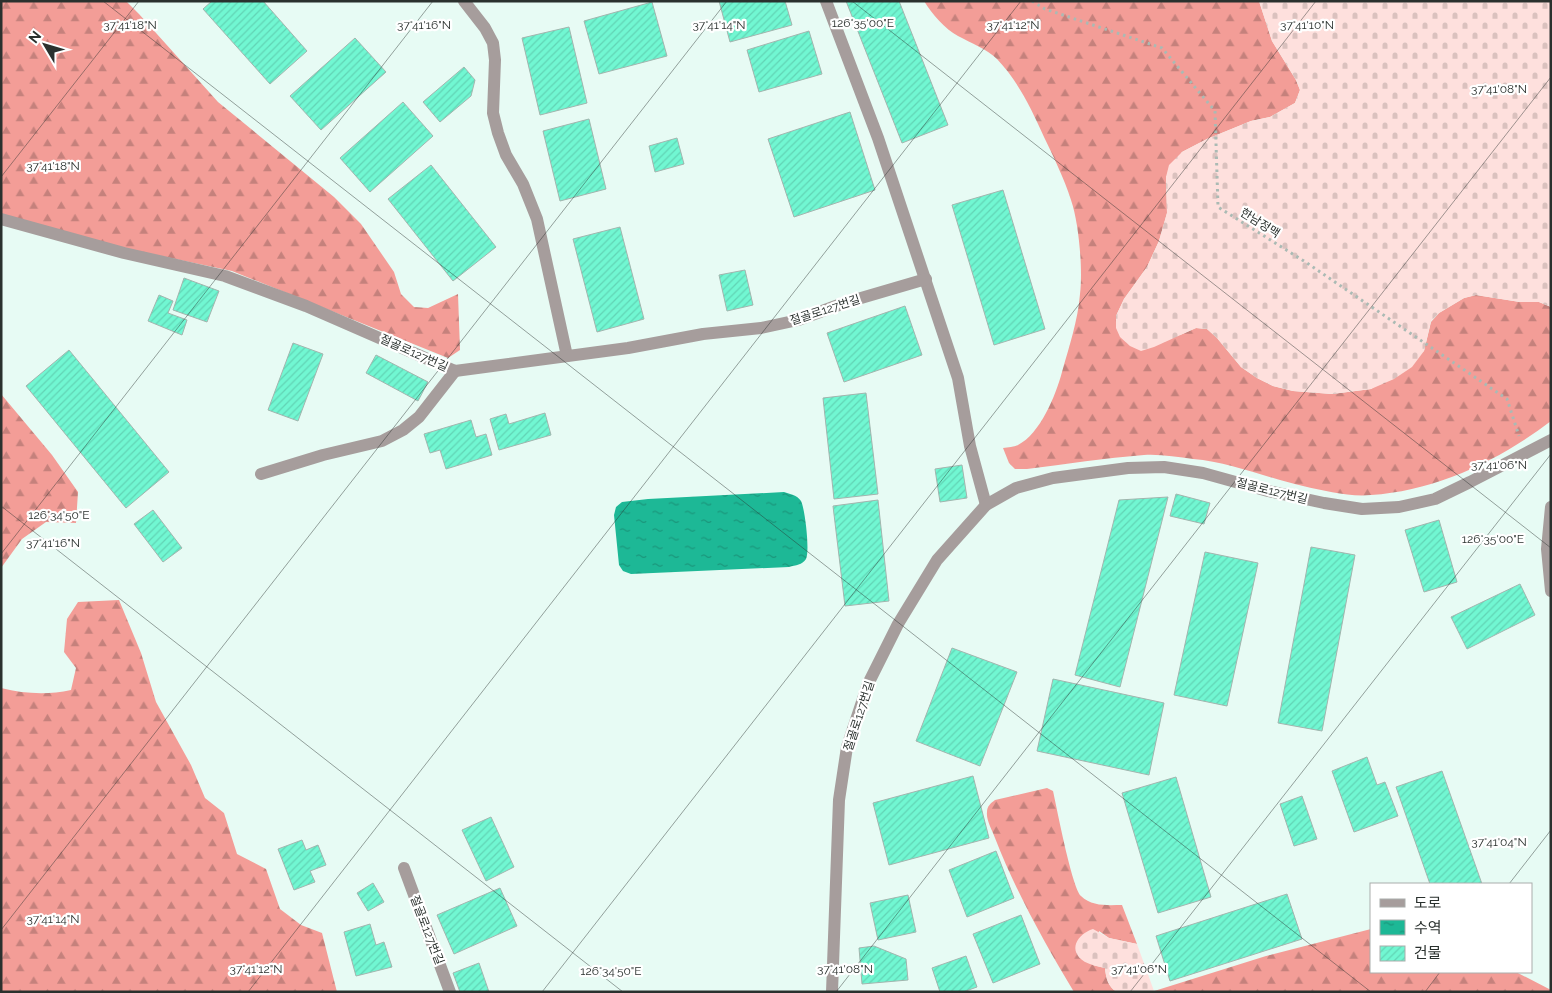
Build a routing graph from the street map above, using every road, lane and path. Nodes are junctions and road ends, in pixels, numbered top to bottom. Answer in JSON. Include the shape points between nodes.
{"nodes":[{"id":1,"x":464,"y":1,"type":"edge"},
{"id":2,"x":826,"y":1,"type":"edge"},
{"id":3,"x":1032,"y":1,"type":"edge"},
{"id":4,"x":1,"y":219,"type":"edge"},
{"id":5,"x":926,"y":280,"type":"junction"},
{"id":6,"x":567,"y":356,"type":"junction"},
{"id":7,"x":455,"y":371,"type":"junction"},
{"id":8,"x":1551,"y":440,"type":"edge"},
{"id":9,"x":1524,"y":453,"type":"junction"},
{"id":10,"x":261,"y":474,"type":"dead end"},
{"id":11,"x":986,"y":505,"type":"junction"},
{"id":12,"x":1551,"y":506,"type":"edge"},
{"id":13,"x":1551,"y":591,"type":"edge"},
{"id":14,"x":404,"y":868,"type":"dead end"},
{"id":15,"x":450,"y":992,"type":"edge"},
{"id":16,"x":832,"y":992,"type":"edge"}],
"edges":[{"from":1,"to":6,"type":"street","via":[[493,43],[493,113],[506,156],[523,184],[537,219]]},
{"from":2,"to":5,"type":"street","via":[[878,138]]},
{"from":3,"to":9,"type":"path","name":"한남정맥","via":[[1045,9],[1162,48],[1215,111],[1218,207],[1507,398]]},
{"from":4,"to":7,"type":"street","name":"절골로127번길","via":[[124,253],[225,276],[306,306]]},
{"from":5,"to":6,"type":"street","name":"절골로127번길","via":[[844,303],[798,320]]},
{"from":5,"to":11,"type":"street","via":[[958,378],[970,446]]},
{"from":6,"to":7,"type":"street","name":"절골로127번길"},
{"from":7,"to":10,"type":"street","via":[[419,417],[403,430],[382,440]]},
{"from":8,"to":9,"type":"street","name":"절골로127번길"},
{"from":9,"to":11,"type":"street","name":"절골로127번길","via":[[1435,499],[1399,507],[1362,509],[1324,503],[1164,467],[1128,468],[1053,478],[1016,488]]},
{"from":11,"to":16,"type":"street","name":"절골로127번길","via":[[937,560],[898,624],[868,684],[847,747],[839,800]]},
{"from":12,"to":13,"type":"street","via":[[1547,549]]},
{"from":14,"to":15,"type":"street","name":"절골로127번길"}]}
